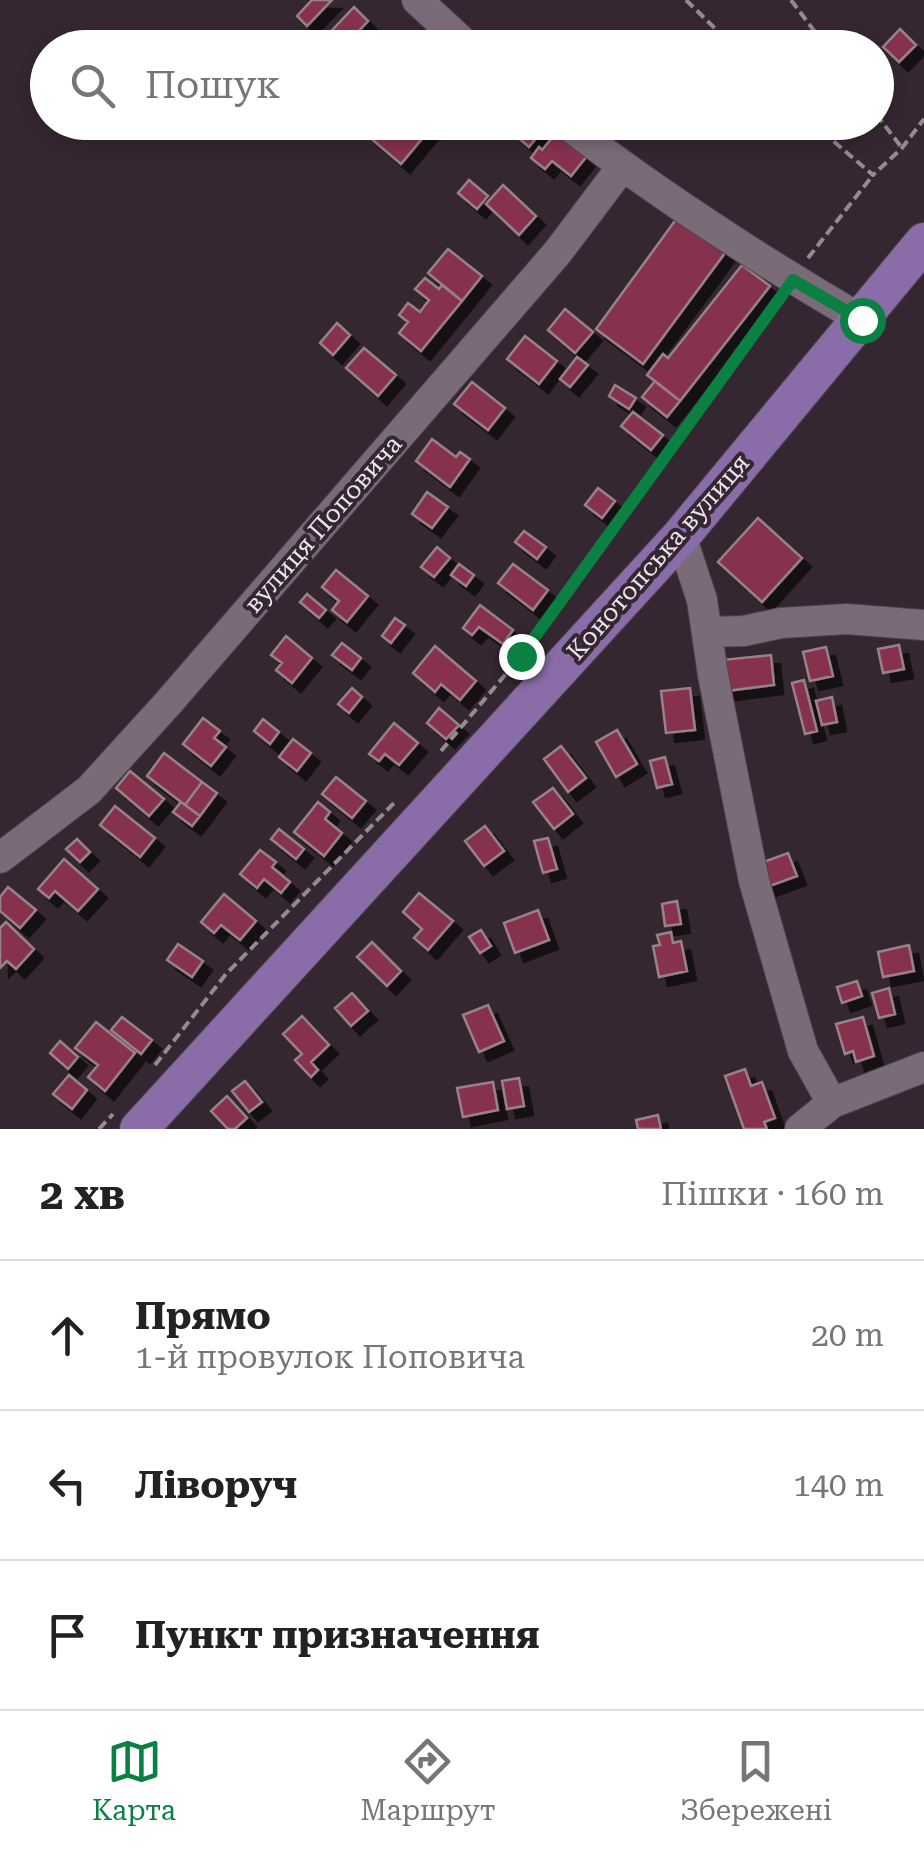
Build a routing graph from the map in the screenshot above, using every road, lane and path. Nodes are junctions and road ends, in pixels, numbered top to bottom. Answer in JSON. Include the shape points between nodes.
{"nodes":[{"id":1,"x":417,"y":0,"type":"edge"},
{"id":2,"x":686,"y":0,"type":"edge"},
{"id":3,"x":791,"y":0,"type":"edge"},
{"id":4,"x":450,"y":30,"type":"edge"},
{"id":5,"x":717,"y":30,"type":"edge"},
{"id":6,"x":814,"y":30,"type":"edge"},
{"id":7,"x":924,"y":119,"type":"edge"},
{"id":8,"x":894,"y":138,"type":"edge"},
{"id":9,"x":587,"y":140,"type":"edge"},
{"id":10,"x":831,"y":140,"type":"edge"},
{"id":11,"x":902,"y":148,"type":"junction"},
{"id":12,"x":622,"y":167,"type":"junction"},
{"id":13,"x":873,"y":175,"type":"junction"},
{"id":14,"x":924,"y":242,"type":"edge"},
{"id":15,"x":793,"y":280,"type":"junction"},
{"id":16,"x":862,"y":320,"type":"junction"},
{"id":17,"x":681,"y":536,"type":"junction"},
{"id":18,"x":924,"y":626,"type":"edge"},
{"id":19,"x":706,"y":632,"type":"junction"},
{"id":20,"x":436,"y":758,"type":"dead end"},
{"id":21,"x":399,"y":798,"type":"dead end"},
{"id":22,"x":0,"y":858,"type":"edge"},
{"id":23,"x":924,"y":1066,"type":"edge"},
{"id":24,"x":149,"y":1072,"type":"dead end"},
{"id":25,"x":832,"y":1103,"type":"junction"},
{"id":26,"x":125,"y":1122,"type":"edge"},
{"id":27,"x":99,"y":1129,"type":"edge"},
{"id":28,"x":800,"y":1129,"type":"edge"}],
"edges":[{"from":1,"to":4,"type":"street"},
{"from":2,"to":5,"type":"path"},
{"from":3,"to":6,"type":"path"},
{"from":7,"to":11,"type":"path"},
{"from":8,"to":11,"type":"path"},
{"from":9,"to":12,"type":"street"},
{"from":10,"to":13,"type":"path"},
{"from":11,"to":13,"type":"path"},
{"from":12,"to":15,"type":"street"},
{"from":12,"to":22,"type":"street","name":"вулиця Поповича","via":[[557,253],[156,716],[89,790]]},
{"from":13,"to":15,"type":"path"},
{"from":14,"to":16,"type":"main road","name":"Конотопська вулиця"},
{"from":15,"to":16,"type":"street"},
{"from":15,"to":20,"type":"path","via":[[521,656]]},
{"from":16,"to":17,"type":"main road","name":"Конотопська вулиця"},
{"from":17,"to":19,"type":"street"},
{"from":17,"to":26,"type":"main road","name":"Конотопська вулиця"},
{"from":18,"to":19,"type":"street","via":[[847,619]]},
{"from":19,"to":25,"type":"street","via":[[754,881],[803,1051]]},
{"from":21,"to":24,"type":"path","via":[[226,974]]},
{"from":23,"to":25,"type":"street"},
{"from":25,"to":28,"type":"street"},
{"from":26,"to":27,"type":"path"}]}
